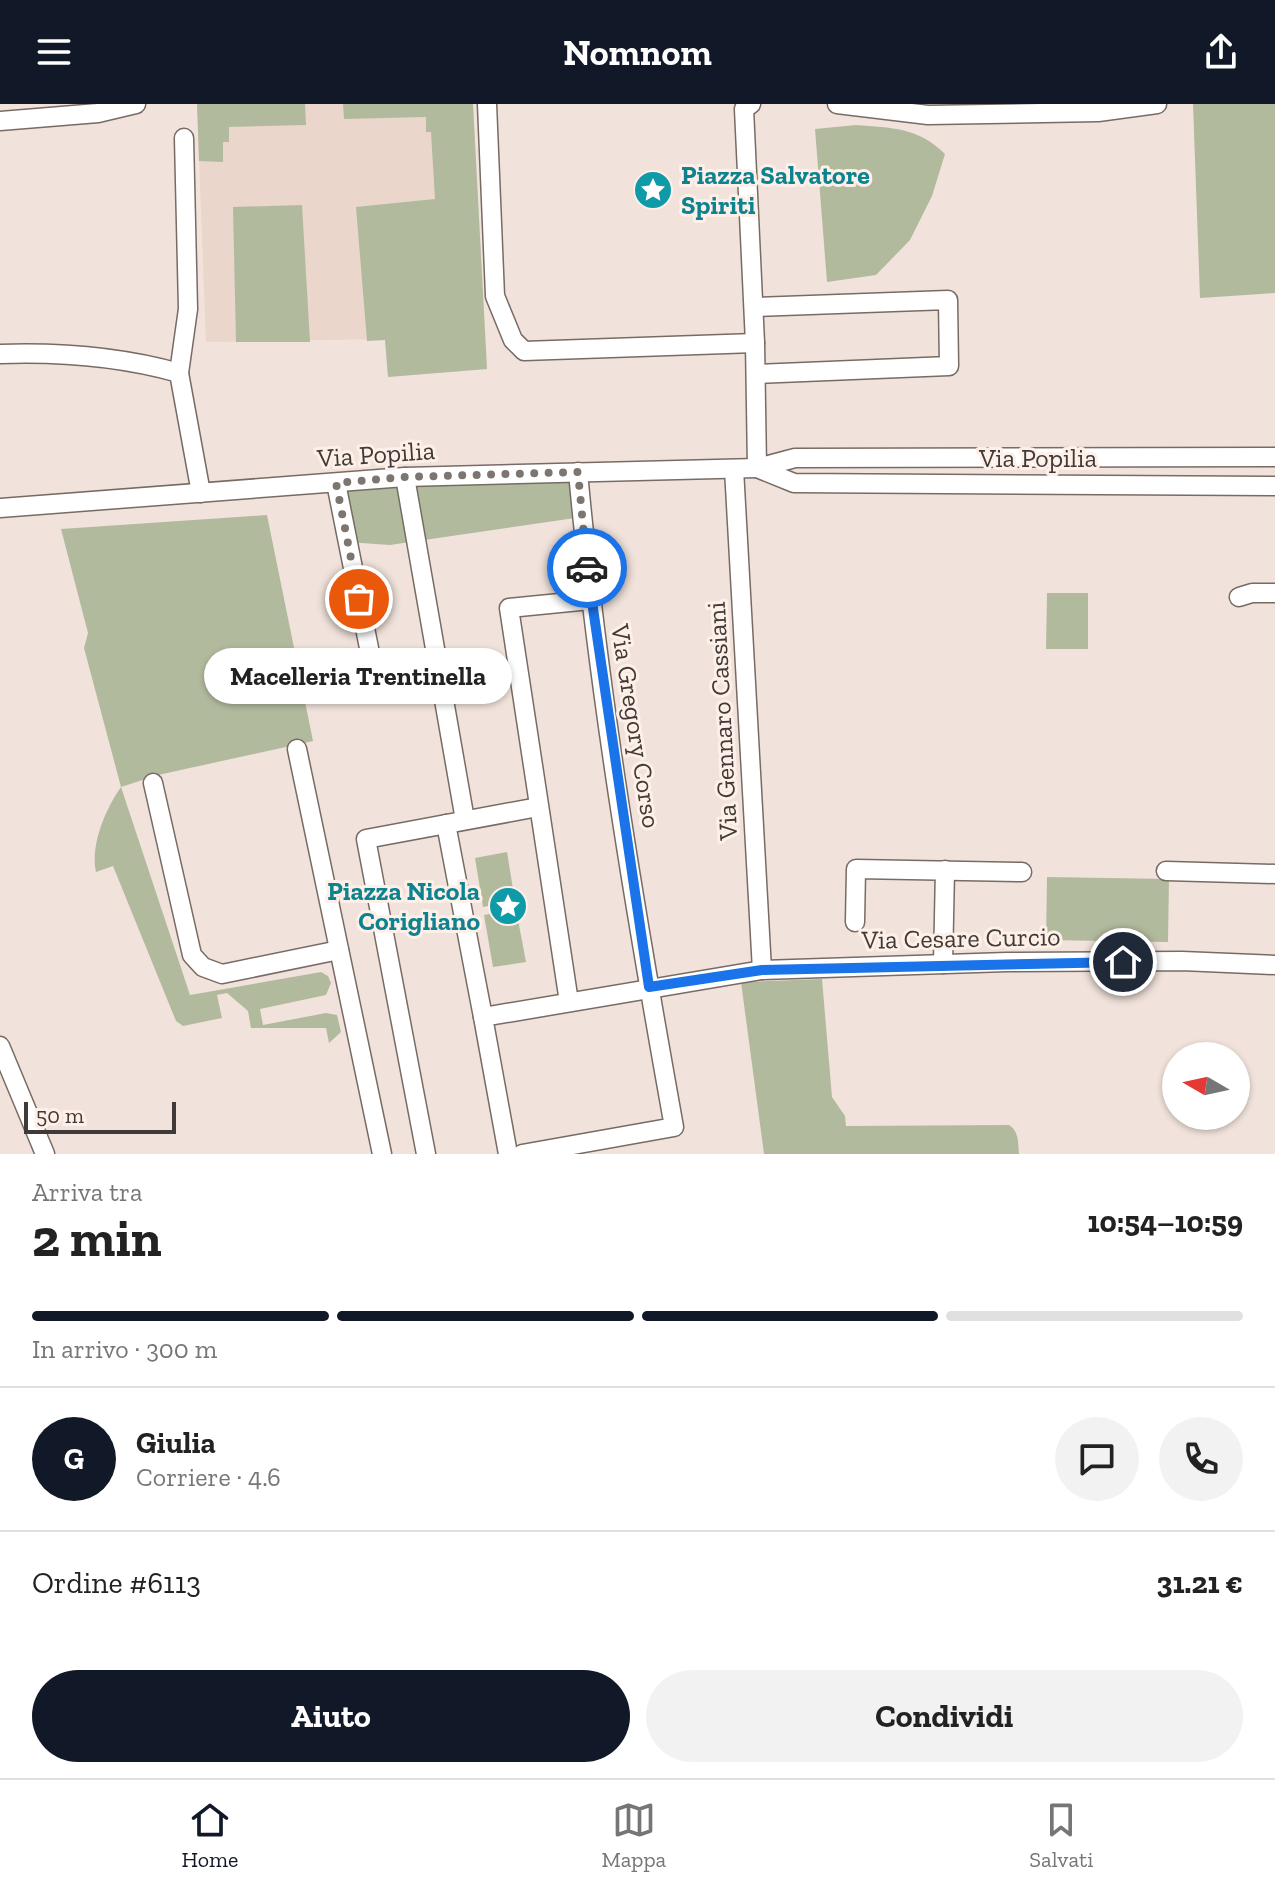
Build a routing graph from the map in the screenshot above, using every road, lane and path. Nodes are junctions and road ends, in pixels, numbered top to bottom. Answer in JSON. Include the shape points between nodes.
{"nodes":[{"id":1,"x":136,"y":104,"type":"edge"},
{"id":2,"x":487,"y":104,"type":"edge"},
{"id":3,"x":751,"y":104,"type":"edge"},
{"id":4,"x":837,"y":104,"type":"edge"},
{"id":5,"x":1157,"y":104,"type":"edge"},
{"id":6,"x":0,"y":121,"type":"edge"},
{"id":7,"x":184,"y":138,"type":"dead end"},
{"id":8,"x":754,"y":307,"type":"junction"},
{"id":9,"x":755,"y":343,"type":"junction"},
{"id":10,"x":0,"y":354,"type":"edge"},
{"id":11,"x":179,"y":373,"type":"junction"},
{"id":12,"x":756,"y":374,"type":"junction"},
{"id":13,"x":1275,"y":457,"type":"edge"},
{"id":14,"x":757,"y":468,"type":"junction"},
{"id":15,"x":734,"y":469,"type":"junction"},
{"id":16,"x":578,"y":472,"type":"junction"},
{"id":17,"x":405,"y":477,"type":"junction"},
{"id":18,"x":336,"y":483,"type":"junction"},
{"id":19,"x":1275,"y":486,"type":"edge"},
{"id":20,"x":201,"y":493,"type":"junction"},
{"id":21,"x":0,"y":508,"type":"edge"},
{"id":22,"x":1275,"y":593,"type":"edge"},
{"id":23,"x":1239,"y":597,"type":"dead end"},
{"id":24,"x":590,"y":600,"type":"junction"},
{"id":25,"x":374,"y":673,"type":"dead end"},
{"id":26,"x":297,"y":749,"type":"dead end"},
{"id":27,"x":153,"y":783,"type":"dead end"},
{"id":28,"x":538,"y":807,"type":"junction"},
{"id":29,"x":455,"y":822,"type":"junction"},
{"id":30,"x":945,"y":870,"type":"junction"},
{"id":31,"x":1166,"y":871,"type":"dead end"},
{"id":32,"x":1022,"y":872,"type":"dead end"},
{"id":33,"x":1275,"y":874,"type":"edge"},
{"id":34,"x":855,"y":922,"type":"dead end"},
{"id":35,"x":339,"y":950,"type":"junction"},
{"id":36,"x":943,"y":964,"type":"junction"},
{"id":37,"x":1275,"y":965,"type":"edge"},
{"id":38,"x":762,"y":970,"type":"junction"},
{"id":39,"x":649,"y":987,"type":"junction"},
{"id":40,"x":569,"y":1002,"type":"junction"},
{"id":41,"x":483,"y":1017,"type":"junction"},
{"id":42,"x":0,"y":1046,"type":"edge"},
{"id":43,"x":45,"y":1154,"type":"edge"},
{"id":44,"x":382,"y":1154,"type":"edge"},
{"id":45,"x":426,"y":1154,"type":"edge"},
{"id":46,"x":508,"y":1154,"type":"edge"},
{"id":47,"x":522,"y":1154,"type":"edge"}],
"edges":[{"from":1,"to":6,"type":"street","via":[[98,113]]},
{"from":2,"to":9,"type":"street","via":[[495,296],[513,340],[524,351]]},
{"from":3,"to":8,"type":"street","via":[[744,109]]},
{"from":4,"to":5,"type":"street","via":[[928,115],[1098,112]]},
{"from":7,"to":11,"type":"street","via":[[188,309]]},
{"from":8,"to":9,"type":"street"},
{"from":8,"to":12,"type":"street","via":[[948,300],[949,366]]},
{"from":9,"to":12,"type":"street"},
{"from":10,"to":11,"type":"street","via":[[146,364]]},
{"from":11,"to":20,"type":"street"},
{"from":12,"to":14,"type":"street"},
{"from":13,"to":14,"type":"street","name":"Via Popilia","via":[[795,458]]},
{"from":14,"to":15,"type":"street","name":"Via Popilia"},
{"from":14,"to":19,"type":"street","name":"Via Popilia","via":[[794,483]]},
{"from":15,"to":16,"type":"street","name":"Via Popilia"},
{"from":15,"to":38,"type":"street","name":"Via Gennaro Cassiani"},
{"from":16,"to":17,"type":"street","name":"Via Popilia"},
{"from":16,"to":24,"type":"street","name":"Via Gregory Corso"},
{"from":17,"to":18,"type":"street","name":"Via Popilia"},
{"from":17,"to":29,"type":"street"},
{"from":18,"to":20,"type":"street","name":"Via Popilia"},
{"from":18,"to":25,"type":"street"},
{"from":20,"to":21,"type":"street","name":"Via Popilia"},
{"from":22,"to":23,"type":"street"},
{"from":24,"to":28,"type":"street","via":[[509,608]]},
{"from":24,"to":39,"type":"street","name":"Via Gregory Corso"},
{"from":26,"to":35,"type":"street"},
{"from":27,"to":35,"type":"street","via":[[192,955],[203,967],[222,974]]},
{"from":28,"to":29,"type":"street"},
{"from":28,"to":40,"type":"street"},
{"from":29,"to":41,"type":"street"},
{"from":29,"to":45,"type":"street","via":[[366,839]]},
{"from":30,"to":32,"type":"street"},
{"from":30,"to":34,"type":"street","via":[[856,869]]},
{"from":30,"to":36,"type":"street"},
{"from":31,"to":33,"type":"street"},
{"from":35,"to":44,"type":"street"},
{"from":36,"to":37,"type":"street","name":"Via Cesare Curcio"},
{"from":36,"to":38,"type":"street","name":"Via Cesare Curcio"},
{"from":38,"to":39,"type":"street","name":"Via Cesare Curcio"},
{"from":39,"to":40,"type":"street"},
{"from":39,"to":47,"type":"street","via":[[674,1127]]},
{"from":40,"to":41,"type":"street"},
{"from":41,"to":46,"type":"street"},
{"from":42,"to":43,"type":"street"}]}
